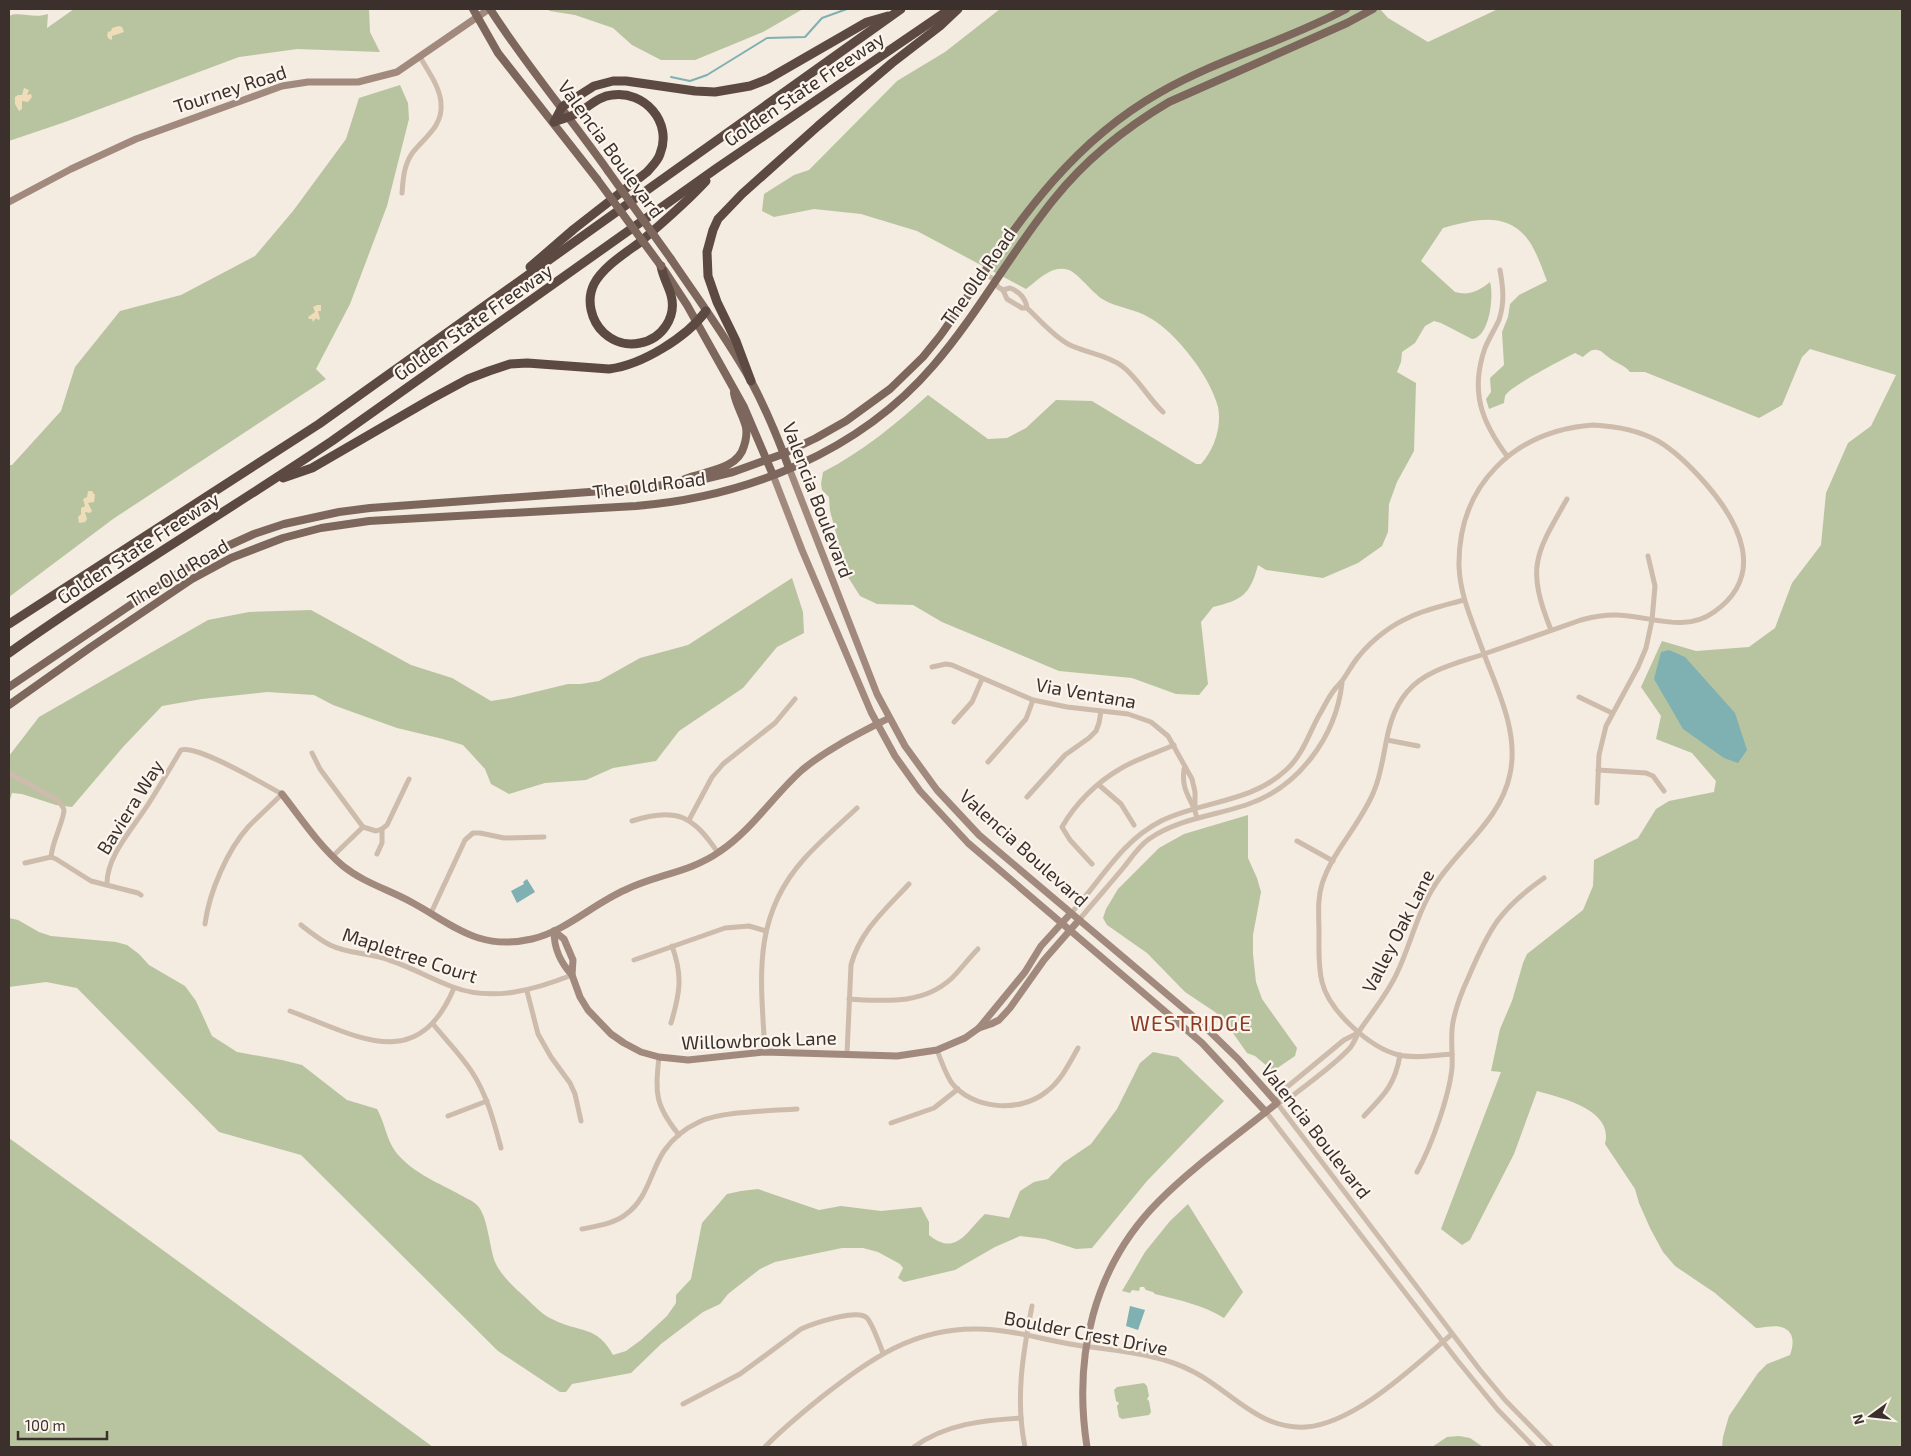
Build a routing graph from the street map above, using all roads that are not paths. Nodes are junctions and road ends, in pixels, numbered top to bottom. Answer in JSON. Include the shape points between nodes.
{"nodes":[{"id":1,"x":490,"y":9,"type":"edge"},
{"id":2,"x":902,"y":9,"type":"edge"},
{"id":3,"x":950,"y":9,"type":"edge"},
{"id":4,"x":958,"y":9,"type":"edge"},
{"id":5,"x":1346,"y":9,"type":"edge"},
{"id":6,"x":1373,"y":9,"type":"edge"},
{"id":7,"x":474,"y":13,"type":"edge"},
{"id":8,"x":893,"y":15,"type":"junction"},
{"id":9,"x":420,"y":57,"type":"junction"},
{"id":10,"x":562,"y":107,"type":"junction"},
{"id":11,"x":569,"y":117,"type":"junction"},
{"id":12,"x":554,"y":122,"type":"junction"},
{"id":13,"x":718,"y":168,"type":"junction"},
{"id":14,"x":402,"y":193,"type":"dead end"},
{"id":15,"x":9,"y":202,"type":"edge"},
{"id":16,"x":661,"y":266,"type":"junction"},
{"id":17,"x":1500,"y":270,"type":"dead end"},
{"id":18,"x":984,"y":273,"type":"junction"},
{"id":19,"x":995,"y":280,"type":"junction"},
{"id":20,"x":1003,"y":290,"type":"junction"},
{"id":21,"x":494,"y":298,"type":"junction"},
{"id":22,"x":1027,"y":308,"type":"junction"},
{"id":23,"x":706,"y":310,"type":"junction"},
{"id":24,"x":697,"y":323,"type":"junction"},
{"id":25,"x":947,"y":327,"type":"junction"},
{"id":26,"x":958,"y":334,"type":"junction"},
{"id":27,"x":751,"y":381,"type":"junction"},
{"id":28,"x":733,"y":386,"type":"junction"},
{"id":29,"x":1163,"y":412,"type":"dead end"},
{"id":30,"x":783,"y":454,"type":"junction"},
{"id":31,"x":1507,"y":456,"type":"junction"},
{"id":32,"x":768,"y":460,"type":"junction"},
{"id":33,"x":789,"y":468,"type":"junction"},
{"id":34,"x":773,"y":474,"type":"junction"},
{"id":35,"x":678,"y":482,"type":"junction"},
{"id":36,"x":271,"y":483,"type":"junction"},
{"id":37,"x":1567,"y":499,"type":"dead end"},
{"id":38,"x":1648,"y":556,"type":"dead end"},
{"id":39,"x":1464,"y":600,"type":"junction"},
{"id":40,"x":1652,"y":620,"type":"junction"},
{"id":41,"x":9,"y":624,"type":"edge"},
{"id":42,"x":1551,"y":630,"type":"junction"},
{"id":43,"x":9,"y":653,"type":"edge"},
{"id":44,"x":1484,"y":654,"type":"junction"},
{"id":45,"x":932,"y":667,"type":"dead end"},
{"id":46,"x":982,"y":679,"type":"junction"},
{"id":47,"x":1342,"y":682,"type":"junction"},
{"id":48,"x":9,"y":687,"type":"edge"},
{"id":49,"x":1579,"y":697,"type":"dead end"},
{"id":50,"x":795,"y":699,"type":"dead end"},
{"id":51,"x":1033,"y":700,"type":"junction"},
{"id":52,"x":9,"y":705,"type":"edge"},
{"id":53,"x":1101,"y":711,"type":"junction"},
{"id":54,"x":1612,"y":713,"type":"junction"},
{"id":55,"x":889,"y":718,"type":"junction"},
{"id":56,"x":954,"y":722,"type":"dead end"},
{"id":57,"x":877,"y":724,"type":"junction"},
{"id":58,"x":1387,"y":740,"type":"junction"},
{"id":59,"x":1174,"y":745,"type":"junction"},
{"id":60,"x":1418,"y":746,"type":"dead end"},
{"id":61,"x":312,"y":753,"type":"dead end"},
{"id":62,"x":988,"y":762,"type":"dead end"},
{"id":63,"x":1184,"y":768,"type":"junction"},
{"id":64,"x":1598,"y":770,"type":"junction"},
{"id":65,"x":9,"y":774,"type":"edge"},
{"id":66,"x":409,"y":779,"type":"dead end"},
{"id":67,"x":1099,"y":785,"type":"junction"},
{"id":68,"x":1664,"y":791,"type":"dead end"},
{"id":69,"x":282,"y":794,"type":"junction"},
{"id":70,"x":1027,"y":797,"type":"dead end"},
{"id":71,"x":1597,"y":803,"type":"dead end"},
{"id":72,"x":857,"y":808,"type":"dead end"},
{"id":73,"x":1195,"y":809,"type":"junction"},
{"id":74,"x":1197,"y":818,"type":"junction"},
{"id":75,"x":689,"y":820,"type":"junction"},
{"id":76,"x":632,"y":821,"type":"dead end"},
{"id":77,"x":1134,"y":825,"type":"dead end"},
{"id":78,"x":363,"y":827,"type":"junction"},
{"id":79,"x":382,"y":829,"type":"junction"},
{"id":80,"x":544,"y":837,"type":"dead end"},
{"id":81,"x":1297,"y":841,"type":"dead end"},
{"id":82,"x":718,"y":853,"type":"junction"},
{"id":83,"x":377,"y":854,"type":"dead end"},
{"id":84,"x":333,"y":856,"type":"junction"},
{"id":85,"x":50,"y":857,"type":"junction"},
{"id":86,"x":1333,"y":861,"type":"junction"},
{"id":87,"x":25,"y":863,"type":"dead end"},
{"id":88,"x":1092,"y":864,"type":"dead end"},
{"id":89,"x":1544,"y":878,"type":"dead end"},
{"id":90,"x":908,"y":884,"type":"dead end"},
{"id":91,"x":107,"y":885,"type":"junction"},
{"id":92,"x":141,"y":895,"type":"dead end"},
{"id":93,"x":430,"y":913,"type":"junction"},
{"id":94,"x":1071,"y":913,"type":"junction"},
{"id":95,"x":1079,"y":920,"type":"junction"},
{"id":96,"x":1062,"y":923,"type":"junction"},
{"id":97,"x":206,"y":924,"type":"dead end"},
{"id":98,"x":301,"y":925,"type":"dead end"},
{"id":99,"x":1070,"y":929,"type":"junction"},
{"id":100,"x":554,"y":931,"type":"junction"},
{"id":101,"x":766,"y":931,"type":"junction"},
{"id":102,"x":672,"y":946,"type":"junction"},
{"id":103,"x":978,"y":949,"type":"dead end"},
{"id":104,"x":634,"y":960,"type":"dead end"},
{"id":105,"x":572,"y":975,"type":"junction"},
{"id":106,"x":454,"y":988,"type":"junction"},
{"id":107,"x":528,"y":991,"type":"junction"},
{"id":108,"x":849,"y":999,"type":"junction"},
{"id":109,"x":290,"y":1011,"type":"dead end"},
{"id":110,"x":671,"y":1023,"type":"dead end"},
{"id":111,"x":433,"y":1024,"type":"junction"},
{"id":112,"x":978,"y":1028,"type":"junction"},
{"id":113,"x":1359,"y":1032,"type":"junction"},
{"id":114,"x":1078,"y":1048,"type":"dead end"},
{"id":115,"x":937,"y":1050,"type":"junction"},
{"id":116,"x":764,"y":1052,"type":"junction"},
{"id":117,"x":847,"y":1054,"type":"junction"},
{"id":118,"x":1452,"y":1054,"type":"junction"},
{"id":119,"x":1400,"y":1055,"type":"junction"},
{"id":120,"x":659,"y":1057,"type":"junction"},
{"id":121,"x":958,"y":1089,"type":"junction"},
{"id":122,"x":487,"y":1101,"type":"junction"},
{"id":123,"x":1277,"y":1103,"type":"junction"},
{"id":124,"x":797,"y":1109,"type":"dead end"},
{"id":125,"x":1266,"y":1112,"type":"junction"},
{"id":126,"x":448,"y":1116,"type":"dead end"},
{"id":127,"x":1364,"y":1116,"type":"dead end"},
{"id":128,"x":581,"y":1121,"type":"dead end"},
{"id":129,"x":891,"y":1122,"type":"dead end"},
{"id":130,"x":678,"y":1135,"type":"junction"},
{"id":131,"x":501,"y":1148,"type":"dead end"},
{"id":132,"x":1417,"y":1172,"type":"dead end"},
{"id":133,"x":582,"y":1229,"type":"dead end"},
{"id":134,"x":1032,"y":1306,"type":"dead end"},
{"id":135,"x":1452,"y":1334,"type":"junction"},
{"id":136,"x":1027,"y":1336,"type":"junction"},
{"id":137,"x":1443,"y":1342,"type":"junction"},
{"id":138,"x":1086,"y":1346,"type":"junction"},
{"id":139,"x":883,"y":1353,"type":"junction"},
{"id":140,"x":684,"y":1404,"type":"dead end"},
{"id":141,"x":1021,"y":1418,"type":"junction"},
{"id":142,"x":765,"y":1447,"type":"edge"},
{"id":143,"x":914,"y":1447,"type":"edge"},
{"id":144,"x":1025,"y":1447,"type":"edge"},
{"id":145,"x":1087,"y":1447,"type":"edge"},
{"id":146,"x":1534,"y":1447,"type":"edge"},
{"id":147,"x":1552,"y":1447,"type":"edge"}],
"edges":[{"from":1,"to":7,"type":"street","name":"Tourney Road"},
{"from":1,"to":10,"type":"main road","name":"Valencia Boulevard"},
{"from":2,"to":8,"type":"highway","name":"Golden State Freeway"},
{"from":3,"to":13,"type":"highway","name":"Golden State Freeway"},
{"from":4,"to":27,"type":"highway","via":[[818,126],[718,219],[707,252],[708,276]]},
{"from":5,"to":18,"type":"main road","name":"The Old Road","via":[[1184,80],[1120,118],[1057,175],[1036,199]]},
{"from":6,"to":19,"type":"main road","name":"The Old Road","via":[[1192,91],[1125,130],[1087,162],[1055,198]]},
{"from":7,"to":9,"type":"street","name":"Tourney Road"},
{"from":7,"to":12,"type":"main road","name":"Valencia Boulevard","via":[[502,58]]},
{"from":8,"to":10,"type":"highway","via":[[867,22],[750,86],[715,92],[613,80],[594,86]]},
{"from":8,"to":21,"type":"highway","name":"Golden State Freeway"},
{"from":9,"to":14,"type":"street","via":[[436,86],[441,103],[439,120],[432,134],[412,153],[404,172]]},
{"from":9,"to":15,"type":"street","name":"Tourney Road","via":[[397,72],[375,78],[358,82],[308,82],[282,86],[236,102],[136,139]]},
{"from":10,"to":11,"type":"main road","name":"Valencia Boulevard"},
{"from":10,"to":12,"type":"highway"},
{"from":11,"to":12,"type":"highway"},
{"from":11,"to":21,"type":"highway","via":[[612,94],[637,97],[655,112],[661,124],[664,140],[661,153],[647,172]]},
{"from":11,"to":23,"type":"main road","name":"Valencia Boulevard","bridge":true},
{"from":12,"to":16,"type":"main road","name":"Valencia Boulevard","bridge":true},
{"from":13,"to":16,"type":"highway","via":[[684,205],[606,270],[594,284],[590,302],[593,318],[602,331],[625,344],[640,343],[655,337],[667,325],[672,301]]},
{"from":13,"to":36,"type":"highway","name":"Golden State Freeway"},
{"from":16,"to":24,"type":"main road","name":"Valencia Boulevard"},
{"from":17,"to":31,"type":"street","via":[[1503,302],[1481,363],[1478,392],[1488,428]]},
{"from":18,"to":19,"type":"street"},
{"from":18,"to":25,"type":"main road","name":"The Old Road"},
{"from":19,"to":20,"type":"street"},
{"from":19,"to":26,"type":"main road","name":"The Old Road"},
{"from":20,"to":22,"type":"street","via":[[1007,299]]},
{"from":20,"to":22,"type":"street","via":[[1014,290],[1027,302]]},
{"from":21,"to":41,"type":"highway","name":"Golden State Freeway","via":[[287,445]]},
{"from":22,"to":29,"type":"street","via":[[1064,341],[1123,366]]},
{"from":23,"to":24,"type":"highway"},
{"from":23,"to":27,"type":"main road","name":"Valencia Boulevard"},
{"from":24,"to":28,"type":"main road","name":"Valencia Boulevard"},
{"from":24,"to":36,"type":"highway","via":[[647,357],[622,368],[527,363],[489,370],[438,395],[312,468]]},
{"from":25,"to":26,"type":"street"},
{"from":25,"to":30,"type":"main road","name":"The Old Road","via":[[923,357],[890,389],[846,421]]},
{"from":26,"to":33,"type":"main road","name":"The Old Road","via":[[932,367],[882,414],[836,445]]},
{"from":27,"to":30,"type":"main road","name":"Valencia Boulevard"},
{"from":28,"to":32,"type":"main road","name":"Valencia Boulevard"},
{"from":28,"to":35,"type":"main road","via":[[736,406],[746,427],[743,450],[729,464]]},
{"from":30,"to":32,"type":"main road","name":"The Old Road"},
{"from":30,"to":33,"type":"main road","name":"Valencia Boulevard"},
{"from":31,"to":39,"type":"street","name":"Valley Oak Lane","via":[[1478,492],[1463,528],[1459,567]]},
{"from":31,"to":40,"type":"street","name":"Valley Oak Lane","via":[[1548,434],[1578,426],[1612,426],[1657,441],[1696,472],[1722,502],[1738,530],[1743,551],[1740,577],[1725,602],[1705,617],[1677,624]]},
{"from":32,"to":34,"type":"main road","name":"Valencia Boulevard"},
{"from":32,"to":35,"type":"main road","name":"The Old Road","via":[[713,477]]},
{"from":33,"to":34,"type":"main road","name":"The Old Road"},
{"from":33,"to":55,"type":"street","name":"Valencia Boulevard"},
{"from":34,"to":52,"type":"main road","name":"The Old Road","via":[[724,492],[679,502],[369,521],[283,538],[230,558],[192,579]]},
{"from":34,"to":57,"type":"street","name":"Valencia Boulevard"},
{"from":35,"to":48,"type":"main road","name":"The Old Road","via":[[630,489],[370,508],[284,524],[233,543],[190,566]]},
{"from":36,"to":43,"type":"highway","name":"Golden State Freeway"},
{"from":37,"to":42,"type":"street","via":[[1541,548],[1537,564],[1538,592]]},
{"from":38,"to":40,"type":"street","via":[[1655,586]]},
{"from":39,"to":44,"type":"street","name":"Valley Oak Lane"},
{"from":39,"to":47,"type":"street","via":[[1411,616],[1389,629],[1358,656]]},
{"from":40,"to":42,"type":"street","name":"Valley Oak Lane","via":[[1616,615],[1595,617]]},
{"from":40,"to":54,"type":"street","via":[[1646,648]]},
{"from":42,"to":44,"type":"street","name":"Valley Oak Lane"},
{"from":44,"to":58,"type":"street","name":"Valley Oak Lane","via":[[1435,672],[1414,684],[1393,713]]},
{"from":44,"to":113,"type":"street","name":"Valley Oak Lane","via":[[1512,736],[1513,757],[1507,787],[1495,812],[1458,854],[1428,896],[1387,993]]},
{"from":45,"to":46,"type":"street","name":"Via Ventana","via":[[952,665]]},
{"from":46,"to":51,"type":"street","name":"Via Ventana"},
{"from":46,"to":56,"type":"street","via":[[972,702]]},
{"from":47,"to":73,"type":"street","via":[[1320,713],[1300,754],[1286,770],[1252,792]]},
{"from":47,"to":74,"type":"street","via":[[1337,710],[1309,762],[1280,787],[1257,801]]},
{"from":49,"to":54,"type":"street"},
{"from":50,"to":75,"type":"street","via":[[775,723],[718,770]]},
{"from":51,"to":53,"type":"street","name":"Via Ventana"},
{"from":51,"to":62,"type":"street","via":[[1026,719]]},
{"from":53,"to":59,"type":"street","name":"Via Ventana","via":[[1128,714],[1151,722]]},
{"from":53,"to":70,"type":"street","via":[[1096,731],[1054,765]]},
{"from":54,"to":64,"type":"street","via":[[1601,743]]},
{"from":55,"to":57,"type":"street"},
{"from":55,"to":94,"type":"street","name":"Valencia Boulevard","via":[[920,768],[963,819]]},
{"from":57,"to":82,"type":"street","via":[[803,770],[744,834]]},
{"from":57,"to":96,"type":"street","name":"Valencia Boulevard","via":[[907,774],[936,810],[968,843]]},
{"from":58,"to":60,"type":"street"},
{"from":58,"to":86,"type":"street","name":"Valley Oak Lane","via":[[1374,792]]},
{"from":59,"to":63,"type":"street","name":"Via Ventana"},
{"from":59,"to":67,"type":"street","via":[[1121,768]]},
{"from":61,"to":78,"type":"street"},
{"from":63,"to":73,"type":"street","name":"Via Ventana","via":[[1192,779]]},
{"from":63,"to":73,"type":"street","name":"Via Ventana","via":[[1182,781]]},
{"from":64,"to":68,"type":"street","via":[[1646,773],[1653,776]]},
{"from":64,"to":71,"type":"street"},
{"from":65,"to":85,"type":"street","via":[[62,805],[64,810]]},
{"from":66,"to":79,"type":"street","via":[[388,825]]},
{"from":67,"to":77,"type":"street","via":[[1121,804]]},
{"from":67,"to":88,"type":"street","via":[[1062,827]]},
{"from":69,"to":84,"type":"street"},
{"from":69,"to":91,"type":"street","name":"Baviera Way","via":[[214,758],[181,750],[116,853]]},
{"from":69,"to":97,"type":"street","via":[[249,826],[228,856],[208,908]]},
{"from":72,"to":101,"type":"street","via":[[790,876],[777,899]]},
{"from":73,"to":74,"type":"street"},
{"from":73,"to":94,"type":"street","via":[[1161,821],[1141,833],[1114,858]]},
{"from":74,"to":95,"type":"street","via":[[1148,840]]},
{"from":75,"to":76,"type":"street","via":[[658,814]]},
{"from":75,"to":82,"type":"street"},
{"from":78,"to":79,"type":"street","via":[[376,831]]},
{"from":78,"to":84,"type":"street"},
{"from":79,"to":83,"type":"street","via":[[382,843]]},
{"from":80,"to":93,"type":"street","via":[[469,835]]},
{"from":81,"to":86,"type":"street"},
{"from":82,"to":100,"type":"street","via":[[693,866],[626,889]]},
{"from":84,"to":93,"type":"street","via":[[354,874]]},
{"from":85,"to":87,"type":"street"},
{"from":85,"to":91,"type":"street","via":[[91,881]]},
{"from":86,"to":113,"type":"street","name":"Valley Oak Lane","via":[[1320,893],[1320,973],[1328,997]]},
{"from":89,"to":118,"type":"street","via":[[1505,910],[1490,930],[1456,1009]]},
{"from":90,"to":108,"type":"street","via":[[859,942],[850,965]]},
{"from":91,"to":92,"type":"street"},
{"from":93,"to":100,"type":"street","via":[[461,932],[497,942],[532,939]]},
{"from":94,"to":95,"type":"street","name":"Valencia Boulevard"},
{"from":94,"to":96,"type":"street","name":"Willowbrook Lane"},
{"from":95,"to":99,"type":"street","name":"Willowbrook Lane"},
{"from":95,"to":123,"type":"street","name":"Valencia Boulevard","via":[[1184,1008],[1238,1059]]},
{"from":96,"to":99,"type":"street","name":"Valencia Boulevard"},
{"from":96,"to":112,"type":"street","name":"Willowbrook Lane","via":[[1040,946],[1025,972]]},
{"from":98,"to":106,"type":"street","name":"Mapletree Court","via":[[339,949],[390,960]]},
{"from":99,"to":112,"type":"street","name":"Willowbrook Lane","via":[[1004,1015]]},
{"from":99,"to":125,"type":"street","name":"Valencia Boulevard","via":[[1182,1024]]},
{"from":100,"to":105,"type":"street","name":"Willowbrook Lane","via":[[554,944],[562,964]]},
{"from":100,"to":105,"type":"street","name":"Willowbrook Lane","via":[[564,939],[573,960]]},
{"from":101,"to":102,"type":"street","via":[[749,926],[725,928]]},
{"from":101,"to":116,"type":"street","via":[[761,976]]},
{"from":102,"to":104,"type":"street"},
{"from":102,"to":110,"type":"street","via":[[680,992]]},
{"from":103,"to":108,"type":"street","via":[[952,978],[915,999]]},
{"from":105,"to":107,"type":"street","name":"Mapletree Court"},
{"from":105,"to":120,"type":"street","name":"Willowbrook Lane","via":[[580,997],[599,1023],[624,1043]]},
{"from":106,"to":107,"type":"street","name":"Mapletree Court","via":[[483,993]]},
{"from":106,"to":111,"type":"street"},
{"from":107,"to":128,"type":"street","via":[[538,1034],[572,1088]]},
{"from":108,"to":117,"type":"street"},
{"from":109,"to":111,"type":"street","via":[[371,1041],[400,1041]]},
{"from":111,"to":122,"type":"street","via":[[473,1073]]},
{"from":112,"to":115,"type":"street","name":"Willowbrook Lane","via":[[965,1038]]},
{"from":113,"to":119,"type":"street","name":"Valley Oak Lane","via":[[1377,1046]]},
{"from":113,"to":123,"type":"street","name":"Valley Oak Lane","via":[[1344,1040],[1281,1092]]},
{"from":113,"to":123,"type":"street","name":"Valley Oak Lane","via":[[1341,1057],[1287,1100]]},
{"from":114,"to":121,"type":"street","via":[[1054,1086],[1022,1104],[988,1104]]},
{"from":115,"to":117,"type":"street","name":"Willowbrook Lane","via":[[902,1056]]},
{"from":115,"to":121,"type":"street","via":[[946,1072]]},
{"from":116,"to":117,"type":"street","name":"Willowbrook Lane"},
{"from":116,"to":120,"type":"street","name":"Willowbrook Lane","via":[[688,1060]]},
{"from":118,"to":119,"type":"street"},
{"from":118,"to":132,"type":"street","via":[[1447,1092],[1428,1151]]},
{"from":119,"to":127,"type":"street","via":[[1389,1089]]},
{"from":120,"to":130,"type":"street","via":[[657,1095],[666,1118]]},
{"from":121,"to":129,"type":"street","via":[[934,1108]]},
{"from":122,"to":126,"type":"street"},
{"from":122,"to":131,"type":"street"},
{"from":123,"to":125,"type":"street"},
{"from":123,"to":135,"type":"street","name":"Valencia Boulevard"},
{"from":124,"to":130,"type":"street","via":[[711,1117]]},
{"from":125,"to":137,"type":"street","name":"Valencia Boulevard"},
{"from":125,"to":138,"type":"street","via":[[1174,1187],[1141,1222],[1103,1286]]},
{"from":130,"to":133,"type":"street","via":[[664,1150],[635,1207],[614,1221]]},
{"from":134,"to":136,"type":"street"},
{"from":135,"to":137,"type":"street","name":"Boulder Crest Drive"},
{"from":135,"to":147,"type":"street","name":"Valencia Boulevard","via":[[1505,1400]]},
{"from":136,"to":138,"type":"street","name":"Boulder Crest Drive"},
{"from":136,"to":139,"type":"street","name":"Boulder Crest Drive","via":[[978,1329],[957,1330],[915,1339]]},
{"from":136,"to":141,"type":"street","via":[[1021,1378]]},
{"from":137,"to":138,"type":"street","name":"Boulder Crest Drive","via":[[1354,1412],[1306,1427],[1279,1425],[1254,1414],[1193,1371],[1156,1358]]},
{"from":137,"to":146,"type":"street","name":"Valencia Boulevard","via":[[1498,1410]]},
{"from":138,"to":145,"type":"street","via":[[1082,1395]]},
{"from":139,"to":140,"type":"street","via":[[863,1314],[811,1324],[740,1374]]},
{"from":139,"to":142,"type":"street","name":"Boulder Crest Drive","via":[[792,1421]]},
{"from":141,"to":143,"type":"street","via":[[964,1425]]},
{"from":141,"to":144,"type":"street"}]}
